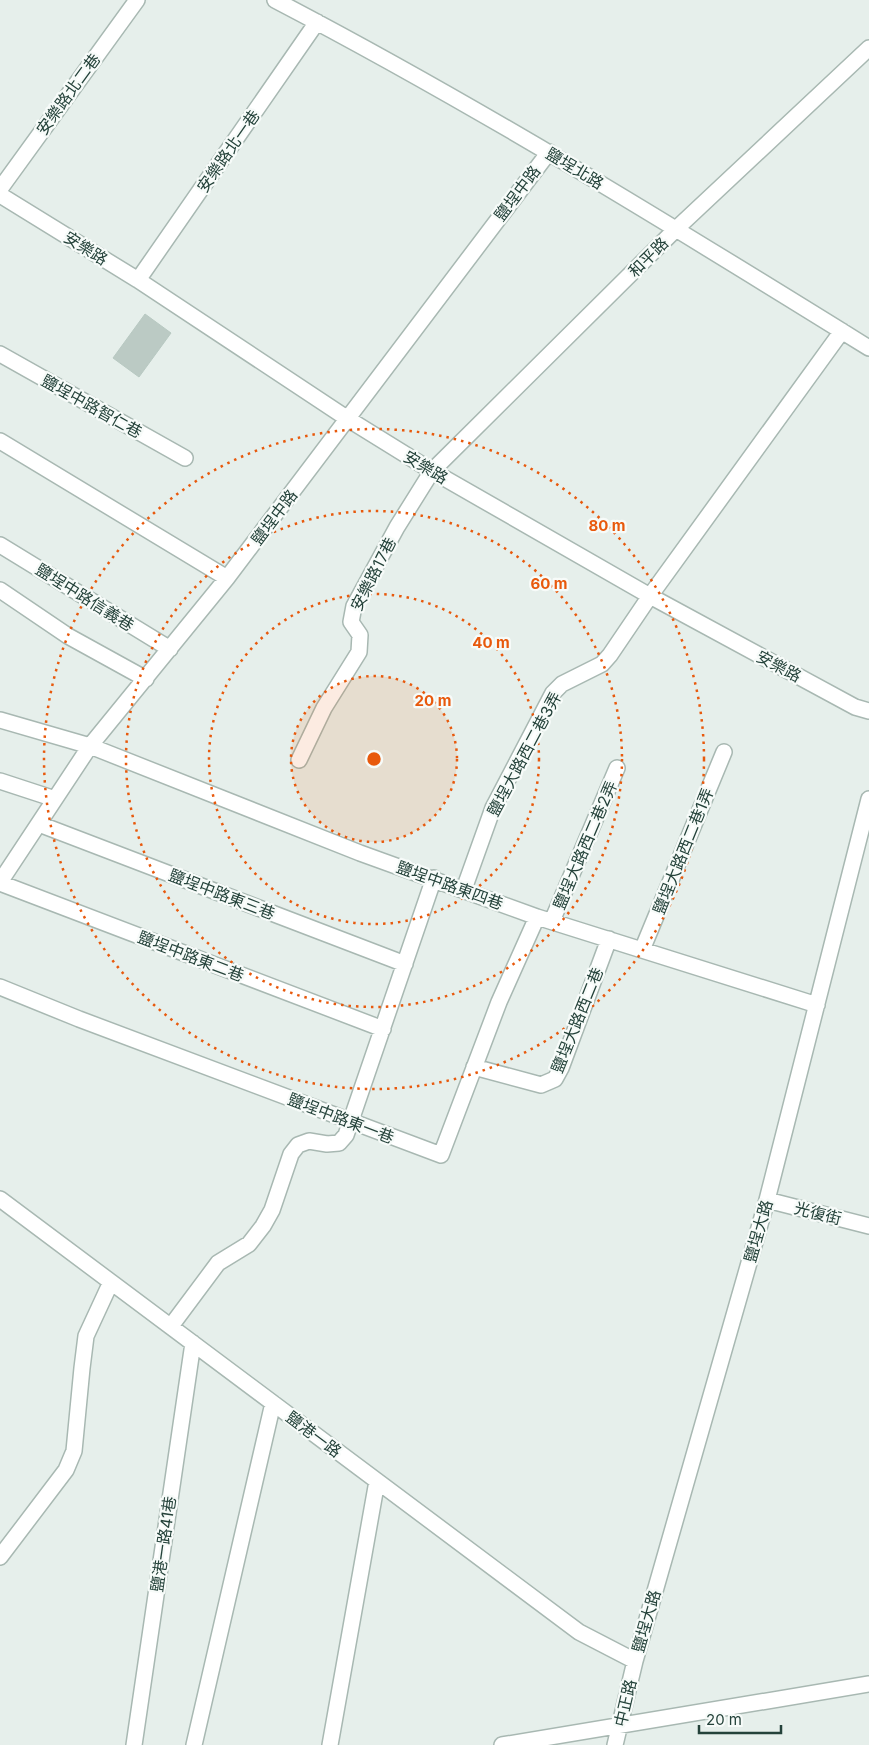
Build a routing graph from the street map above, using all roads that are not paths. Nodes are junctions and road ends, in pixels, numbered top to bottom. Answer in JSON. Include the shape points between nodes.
{"nodes":[{"id":1,"x":137,"y":0,"type":"edge"},
{"id":2,"x":274,"y":0,"type":"edge"},
{"id":3,"x":318,"y":22,"type":"junction"},
{"id":4,"x":869,"y":48,"type":"edge"},
{"id":5,"x":548,"y":152,"type":"junction"},
{"id":6,"x":0,"y":189,"type":"edge"},
{"id":7,"x":0,"y":195,"type":"edge"},
{"id":8,"x":676,"y":229,"type":"junction"},
{"id":9,"x":138,"y":280,"type":"junction"},
{"id":10,"x":842,"y":331,"type":"junction"},
{"id":11,"x":869,"y":348,"type":"edge"},
{"id":12,"x":0,"y":354,"type":"edge"},
{"id":13,"x":348,"y":420,"type":"junction"},
{"id":14,"x":0,"y":441,"type":"edge"},
{"id":15,"x":185,"y":458,"type":"dead end"},
{"id":16,"x":432,"y":471,"type":"junction"},
{"id":17,"x":0,"y":545,"type":"edge"},
{"id":18,"x":227,"y":578,"type":"junction"},
{"id":19,"x":0,"y":590,"type":"edge"},
{"id":20,"x":650,"y":596,"type":"junction"},
{"id":21,"x":170,"y":650,"type":"junction"},
{"id":22,"x":146,"y":679,"type":"junction"},
{"id":23,"x":869,"y":711,"type":"edge"},
{"id":24,"x":0,"y":720,"type":"edge"},
{"id":25,"x":90,"y":746,"type":"junction"},
{"id":26,"x":724,"y":752,"type":"dead end"},
{"id":27,"x":299,"y":760,"type":"dead end"},
{"id":28,"x":617,"y":768,"type":"dead end"},
{"id":29,"x":0,"y":781,"type":"edge"},
{"id":30,"x":55,"y":799,"type":"junction"},
{"id":31,"x":869,"y":799,"type":"edge"},
{"id":32,"x":39,"y":824,"type":"junction"},
{"id":33,"x":434,"y":878,"type":"junction"},
{"id":34,"x":0,"y":882,"type":"edge"},
{"id":35,"x":464,"y":889,"type":"junction"},
{"id":36,"x":538,"y":917,"type":"junction"},
{"id":37,"x":552,"y":921,"type":"junction"},
{"id":38,"x":609,"y":939,"type":"junction"},
{"id":39,"x":642,"y":950,"type":"junction"},
{"id":40,"x":405,"y":964,"type":"junction"},
{"id":41,"x":0,"y":987,"type":"edge"},
{"id":42,"x":816,"y":1005,"type":"junction"},
{"id":43,"x":383,"y":1029,"type":"junction"},
{"id":44,"x":474,"y":1067,"type":"junction"},
{"id":45,"x":351,"y":1122,"type":"junction"},
{"id":46,"x":0,"y":1199,"type":"edge"},
{"id":47,"x":767,"y":1200,"type":"junction"},
{"id":48,"x":869,"y":1226,"type":"edge"},
{"id":49,"x":111,"y":1282,"type":"junction"},
{"id":50,"x":171,"y":1326,"type":"junction"},
{"id":51,"x":192,"y":1343,"type":"junction"},
{"id":52,"x":273,"y":1403,"type":"junction"},
{"id":53,"x":377,"y":1481,"type":"junction"},
{"id":54,"x":0,"y":1557,"type":"edge"},
{"id":55,"x":635,"y":1661,"type":"junction"},
{"id":56,"x":869,"y":1684,"type":"edge"},
{"id":57,"x":620,"y":1724,"type":"junction"},
{"id":58,"x":134,"y":1745,"type":"edge"},
{"id":59,"x":194,"y":1745,"type":"edge"},
{"id":60,"x":330,"y":1745,"type":"edge"},
{"id":61,"x":502,"y":1745,"type":"edge"},
{"id":62,"x":615,"y":1745,"type":"edge"}],
"edges":[{"from":1,"to":6,"type":"street","name":"安樂路北二巷"},
{"from":2,"to":3,"type":"street","name":"鹽埕北路"},
{"from":3,"to":5,"type":"street","name":"鹽埕北路"},
{"from":3,"to":9,"type":"street","name":"安樂路北一巷"},
{"from":4,"to":8,"type":"street","name":"和平路"},
{"from":5,"to":8,"type":"street","name":"鹽埕北路"},
{"from":5,"to":13,"type":"street","name":"鹽埕中路"},
{"from":7,"to":9,"type":"street","name":"安樂路"},
{"from":8,"to":10,"type":"street","name":"鹽埕北路"},
{"from":8,"to":16,"type":"street","name":"和平路"},
{"from":9,"to":13,"type":"street","name":"安樂路"},
{"from":10,"to":11,"type":"street","name":"鹽埕北路"},
{"from":10,"to":20,"type":"street","name":"鹽埕大路西二巷3弄"},
{"from":12,"to":15,"type":"street","name":"鹽埕中路智仁巷"},
{"from":13,"to":16,"type":"street","name":"安樂路"},
{"from":13,"to":18,"type":"street","name":"鹽埕中路"},
{"from":14,"to":18,"type":"street"},
{"from":16,"to":20,"type":"street","name":"安樂路"},
{"from":16,"to":27,"type":"street","name":"安樂路17巷","via":[[354,606],[351,622],[360,635],[359,652],[324,708]]},
{"from":17,"to":21,"type":"street","name":"鹽埕中路信義巷"},
{"from":18,"to":21,"type":"street","name":"鹽埕中路"},
{"from":19,"to":22,"type":"street","via":[[68,636]]},
{"from":20,"to":23,"type":"street","name":"安樂路","via":[[855,707]]},
{"from":20,"to":35,"type":"street","name":"鹽埕大路西二巷3弄","via":[[602,664],[562,684],[553,693],[493,808]]},
{"from":21,"to":22,"type":"street","name":"鹽埕中路"},
{"from":22,"to":25,"type":"street","name":"鹽埕中路"},
{"from":24,"to":25,"type":"street","name":"鹽埕中路東四巷"},
{"from":25,"to":30,"type":"street","name":"鹽埕中路"},
{"from":25,"to":33,"type":"street","name":"鹽埕中路東四巷","via":[[360,853]]},
{"from":26,"to":39,"type":"street","name":"鹽埕大路西二巷1弄"},
{"from":28,"to":37,"type":"street","name":"鹽埕大路西二巷2弄"},
{"from":29,"to":30,"type":"street"},
{"from":30,"to":32,"type":"street","name":"鹽埕中路"},
{"from":31,"to":42,"type":"street","name":"鹽埕大路"},
{"from":32,"to":34,"type":"street","name":"鹽埕中路"},
{"from":32,"to":40,"type":"street","name":"鹽埕中路東三巷"},
{"from":33,"to":35,"type":"street","name":"鹽埕中路東四巷"},
{"from":33,"to":40,"type":"street"},
{"from":34,"to":43,"type":"street","name":"鹽埕中路東二巷"},
{"from":35,"to":36,"type":"street","name":"鹽埕中路東四巷"},
{"from":36,"to":37,"type":"street","name":"鹽埕中路東四巷"},
{"from":36,"to":44,"type":"street","name":"鹽埕中路東一巷","via":[[499,1002]]},
{"from":37,"to":38,"type":"street","name":"鹽埕中路東四巷"},
{"from":38,"to":39,"type":"street","name":"鹽埕中路東四巷"},
{"from":38,"to":44,"type":"street","name":"鹽埕大路西二巷","via":[[554,1079],[541,1086]]},
{"from":39,"to":42,"type":"street","name":"鹽埕中路東四巷"},
{"from":40,"to":43,"type":"street"},
{"from":41,"to":45,"type":"street","name":"鹽埕中路東一巷"},
{"from":42,"to":47,"type":"street","name":"鹽埕大路"},
{"from":43,"to":45,"type":"street"},
{"from":44,"to":45,"type":"street","name":"鹽埕中路東一巷","via":[[441,1155]]},
{"from":45,"to":50,"type":"street","via":[[339,1143],[309,1141],[298,1145],[291,1154],[272,1210],[263,1226],[249,1244],[218,1263]]},
{"from":46,"to":49,"type":"street","name":"鹽港一路"},
{"from":47,"to":48,"type":"street","name":"光復街"},
{"from":47,"to":55,"type":"street","name":"鹽埕大路"},
{"from":49,"to":50,"type":"street","name":"鹽港一路"},
{"from":49,"to":54,"type":"street","via":[[86,1336],[74,1451],[66,1470]]},
{"from":50,"to":51,"type":"street","name":"鹽港一路"},
{"from":51,"to":52,"type":"street","name":"鹽港一路"},
{"from":51,"to":58,"type":"street","name":"鹽港一路41巷"},
{"from":52,"to":53,"type":"street","name":"鹽港一路"},
{"from":52,"to":59,"type":"street"},
{"from":53,"to":55,"type":"street","name":"鹽港一路","via":[[579,1632]]},
{"from":53,"to":60,"type":"street"},
{"from":55,"to":57,"type":"street","name":"中正路"},
{"from":56,"to":57,"type":"street"},
{"from":57,"to":61,"type":"street"},
{"from":57,"to":62,"type":"street","name":"中正路"}]}
